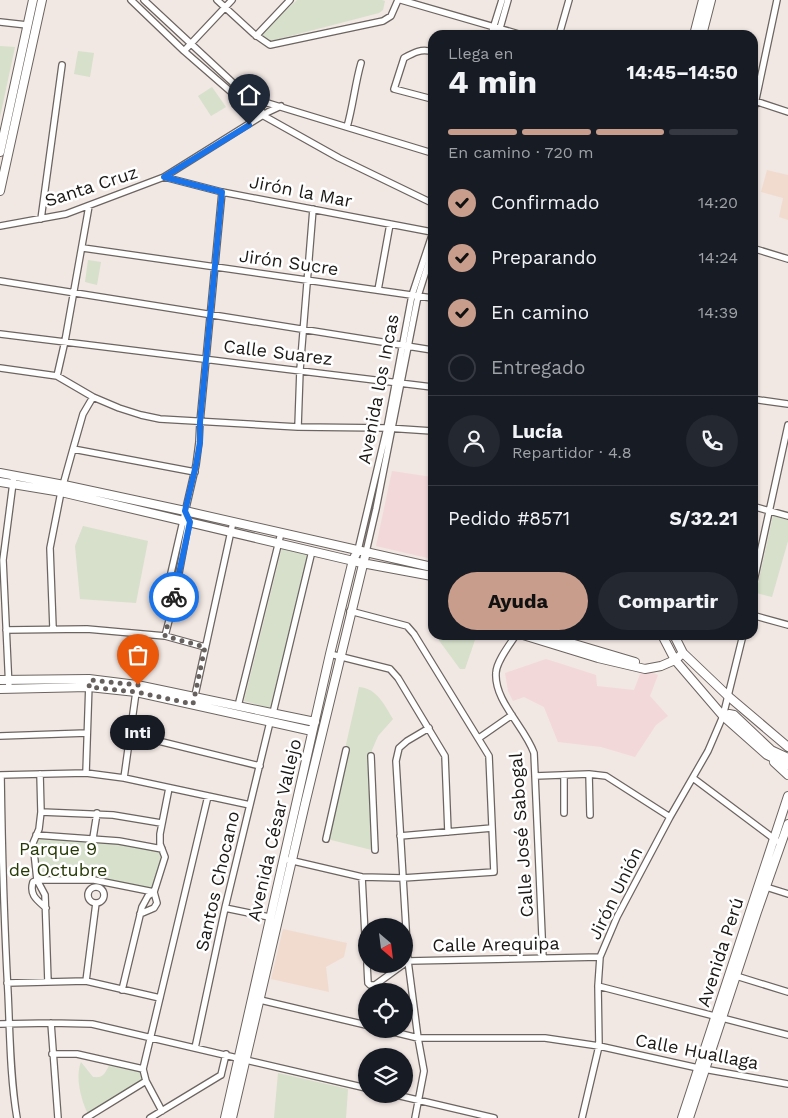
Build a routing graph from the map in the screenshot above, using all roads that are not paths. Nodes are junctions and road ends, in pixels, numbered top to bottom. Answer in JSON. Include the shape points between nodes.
{"nodes":[{"id":1,"x":33,"y":0,"type":"edge"},
{"id":2,"x":42,"y":0,"type":"edge"},
{"id":3,"x":131,"y":0,"type":"edge"},
{"id":4,"x":144,"y":0,"type":"edge"},
{"id":5,"x":217,"y":0,"type":"edge"},
{"id":6,"x":232,"y":0,"type":"edge"},
{"id":7,"x":290,"y":0,"type":"edge"},
{"id":8,"x":400,"y":0,"type":"edge"},
{"id":9,"x":502,"y":0,"type":"edge"},
{"id":10,"x":508,"y":0,"type":"edge"},
{"id":11,"x":569,"y":0,"type":"edge"},
{"id":12,"x":703,"y":0,"type":"edge"},
{"id":13,"x":711,"y":0,"type":"edge"},
{"id":14,"x":777,"y":0,"type":"edge"},
{"id":15,"x":225,"y":7,"type":"junction"},
{"id":16,"x":0,"y":22,"type":"edge"},
{"id":17,"x":27,"y":25,"type":"junction"},
{"id":18,"x":497,"y":30,"type":"edge"},
{"id":19,"x":560,"y":30,"type":"edge"},
{"id":20,"x":695,"y":30,"type":"edge"},
{"id":21,"x":703,"y":30,"type":"edge"},
{"id":22,"x":256,"y":36,"type":"junction"},
{"id":23,"x":190,"y":44,"type":"junction"},
{"id":24,"x":428,"y":50,"type":"edge"},
{"id":25,"x":184,"y":51,"type":"junction"},
{"id":26,"x":362,"y":63,"type":"dead end"},
{"id":27,"x":62,"y":65,"type":"dead end"},
{"id":28,"x":758,"y":83,"type":"edge"},
{"id":29,"x":248,"y":96,"type":"junction"},
{"id":30,"x":428,"y":96,"type":"edge"},
{"id":31,"x":758,"y":102,"type":"edge"},
{"id":32,"x":281,"y":106,"type":"junction"},
{"id":33,"x":788,"y":112,"type":"edge"},
{"id":34,"x":264,"y":116,"type":"junction"},
{"id":35,"x":347,"y":127,"type":"junction"},
{"id":36,"x":0,"y":152,"type":"edge"},
{"id":37,"x":428,"y":152,"type":"edge"},
{"id":38,"x":164,"y":177,"type":"junction"},
{"id":39,"x":0,"y":191,"type":"edge"},
{"id":40,"x":222,"y":192,"type":"junction"},
{"id":41,"x":428,"y":201,"type":"edge"},
{"id":42,"x":89,"y":206,"type":"junction"},
{"id":43,"x":313,"y":209,"type":"junction"},
{"id":44,"x":41,"y":219,"type":"junction"},
{"id":45,"x":390,"y":224,"type":"junction"},
{"id":46,"x":0,"y":226,"type":"edge"},
{"id":47,"x":428,"y":232,"type":"edge"},
{"id":48,"x":83,"y":248,"type":"junction"},
{"id":49,"x":428,"y":248,"type":"edge"},
{"id":50,"x":758,"y":250,"type":"edge"},
{"id":51,"x":788,"y":259,"type":"edge"},
{"id":52,"x":428,"y":262,"type":"edge"},
{"id":53,"x":214,"y":267,"type":"junction"},
{"id":54,"x":308,"y":280,"type":"junction"},
{"id":55,"x":0,"y":281,"type":"edge"},
{"id":56,"x":378,"y":290,"type":"junction"},
{"id":57,"x":74,"y":293,"type":"junction"},
{"id":58,"x":415,"y":296,"type":"junction"},
{"id":59,"x":428,"y":298,"type":"edge"},
{"id":60,"x":210,"y":315,"type":"junction"},
{"id":61,"x":303,"y":330,"type":"junction"},
{"id":62,"x":0,"y":334,"type":"edge"},
{"id":63,"x":65,"y":342,"type":"junction"},
{"id":64,"x":405,"y":346,"type":"junction"},
{"id":65,"x":428,"y":349,"type":"edge"},
{"id":66,"x":206,"y":359,"type":"junction"},
{"id":67,"x":0,"y":368,"type":"edge"},
{"id":68,"x":300,"y":370,"type":"junction"},
{"id":69,"x":57,"y":376,"type":"junction"},
{"id":70,"x":399,"y":382,"type":"junction"},
{"id":71,"x":428,"y":386,"type":"edge"},
{"id":72,"x":93,"y":397,"type":"junction"},
{"id":73,"x":758,"y":400,"type":"edge"},
{"id":74,"x":788,"y":404,"type":"edge"},
{"id":75,"x":200,"y":422,"type":"junction"},
{"id":76,"x":788,"y":426,"type":"edge"},
{"id":77,"x":298,"y":427,"type":"junction"},
{"id":78,"x":390,"y":428,"type":"junction"},
{"id":79,"x":428,"y":431,"type":"edge"},
{"id":80,"x":73,"y":448,"type":"junction"},
{"id":81,"x":195,"y":472,"type":"junction"},
{"id":82,"x":0,"y":473,"type":"edge"},
{"id":83,"x":14,"y":475,"type":"junction"},
{"id":84,"x":0,"y":482,"type":"edge"},
{"id":85,"x":12,"y":484,"type":"junction"},
{"id":86,"x":44,"y":485,"type":"junction"},
{"id":87,"x":62,"y":488,"type":"junction"},
{"id":88,"x":758,"y":508,"type":"edge"},
{"id":89,"x":185,"y":511,"type":"junction"},
{"id":90,"x":769,"y":511,"type":"junction"},
{"id":91,"x":788,"y":516,"type":"edge"},
{"id":92,"x":186,"y":522,"type":"junction"},
{"id":93,"x":233,"y":522,"type":"junction"},
{"id":94,"x":231,"y":531,"type":"junction"},
{"id":95,"x":281,"y":533,"type":"junction"},
{"id":96,"x":278,"y":543,"type":"junction"},
{"id":97,"x":312,"y":551,"type":"junction"},
{"id":98,"x":362,"y":551,"type":"junction"},
{"id":99,"x":354,"y":560,"type":"junction"},
{"id":100,"x":758,"y":562,"type":"edge"},
{"id":101,"x":362,"y":563,"type":"junction"},
{"id":102,"x":428,"y":566,"type":"edge"},
{"id":103,"x":428,"y":575,"type":"edge"},
{"id":104,"x":350,"y":611,"type":"junction"},
{"id":105,"x":758,"y":617,"type":"edge"},
{"id":106,"x":788,"y":625,"type":"edge"},
{"id":107,"x":53,"y":628,"type":"junction"},
{"id":108,"x":6,"y":630,"type":"junction"},
{"id":109,"x":165,"y":636,"type":"junction"},
{"id":110,"x":513,"y":640,"type":"edge"},
{"id":111,"x":539,"y":640,"type":"edge"},
{"id":112,"x":561,"y":640,"type":"edge"},
{"id":113,"x":664,"y":640,"type":"edge"},
{"id":114,"x":676,"y":640,"type":"edge"},
{"id":115,"x":742,"y":640,"type":"edge"},
{"id":116,"x":205,"y":647,"type":"junction"},
{"id":117,"x":681,"y":651,"type":"junction"},
{"id":118,"x":330,"y":654,"type":"junction"},
{"id":119,"x":340,"y":657,"type":"junction"},
{"id":120,"x":673,"y":658,"type":"junction"},
{"id":121,"x":4,"y":680,"type":"edge"},
{"id":122,"x":89,"y":683,"type":"junction"},
{"id":123,"x":9,"y":689,"type":"junction"},
{"id":124,"x":0,"y":690,"type":"edge"},
{"id":125,"x":136,"y":692,"type":"junction"},
{"id":126,"x":728,"y":696,"type":"junction"},
{"id":127,"x":194,"y":701,"type":"junction"},
{"id":128,"x":238,"y":706,"type":"junction"},
{"id":129,"x":272,"y":713,"type":"junction"},
{"id":130,"x":512,"y":715,"type":"junction"},
{"id":131,"x":723,"y":716,"type":"junction"},
{"id":132,"x":270,"y":722,"type":"junction"},
{"id":133,"x":314,"y":722,"type":"junction"},
{"id":134,"x":324,"y":724,"type":"junction"},
{"id":135,"x":430,"y":728,"type":"junction"},
{"id":136,"x":312,"y":731,"type":"junction"},
{"id":137,"x":322,"y":732,"type":"junction"},
{"id":138,"x":87,"y":733,"type":"junction"},
{"id":139,"x":130,"y":734,"type":"junction"},
{"id":140,"x":0,"y":736,"type":"edge"},
{"id":141,"x":479,"y":738,"type":"junction"},
{"id":142,"x":788,"y":746,"type":"edge"},
{"id":143,"x":346,"y":750,"type":"dead end"},
{"id":144,"x":767,"y":755,"type":"junction"},
{"id":145,"x":372,"y":756,"type":"dead end"},
{"id":146,"x":788,"y":758,"type":"edge"},
{"id":147,"x":788,"y":765,"type":"edge"},
{"id":148,"x":260,"y":766,"type":"junction"},
{"id":149,"x":86,"y":773,"type":"junction"},
{"id":150,"x":40,"y":774,"type":"junction"},
{"id":151,"x":589,"y":774,"type":"junction"},
{"id":152,"x":0,"y":775,"type":"edge"},
{"id":153,"x":564,"y":775,"type":"junction"},
{"id":154,"x":788,"y":775,"type":"edge"},
{"id":155,"x":535,"y":776,"type":"junction"},
{"id":156,"x":124,"y":778,"type":"junction"},
{"id":157,"x":693,"y":778,"type":"junction"},
{"id":158,"x":169,"y":788,"type":"junction"},
{"id":159,"x":208,"y":796,"type":"junction"},
{"id":160,"x":788,"y":796,"type":"edge"},
{"id":161,"x":250,"y":805,"type":"junction"},
{"id":162,"x":41,"y":812,"type":"junction"},
{"id":163,"x":97,"y":813,"type":"junction"},
{"id":164,"x":564,"y":813,"type":"dead end"},
{"id":165,"x":590,"y":815,"type":"dead end"},
{"id":166,"x":670,"y":817,"type":"junction"},
{"id":167,"x":161,"y":823,"type":"junction"},
{"id":168,"x":788,"y":824,"type":"edge"},
{"id":169,"x":492,"y":828,"type":"junction"},
{"id":170,"x":448,"y":832,"type":"junction"},
{"id":171,"x":36,"y":835,"type":"junction"},
{"id":172,"x":400,"y":836,"type":"junction"},
{"id":173,"x":94,"y":838,"type":"junction"},
{"id":174,"x":326,"y":839,"type":"dead end"},
{"id":175,"x":773,"y":839,"type":"junction"},
{"id":176,"x":781,"y":844,"type":"junction"},
{"id":177,"x":162,"y":849,"type":"junction"},
{"id":178,"x":376,"y":850,"type":"dead end"},
{"id":179,"x":288,"y":860,"type":"junction"},
{"id":180,"x":362,"y":877,"type":"junction"},
{"id":181,"x":403,"y":878,"type":"junction"},
{"id":182,"x":37,"y":880,"type":"junction"},
{"id":183,"x":766,"y":886,"type":"junction"},
{"id":184,"x":154,"y":892,"type":"junction"},
{"id":185,"x":788,"y":894,"type":"edge"},
{"id":186,"x":96,"y":903,"type":"dead end"},
{"id":187,"x":46,"y":908,"type":"junction"},
{"id":188,"x":225,"y":908,"type":"junction"},
{"id":189,"x":753,"y":911,"type":"junction"},
{"id":190,"x":140,"y":914,"type":"junction"},
{"id":191,"x":270,"y":917,"type":"junction"},
{"id":192,"x":364,"y":918,"type":"edge"},
{"id":193,"x":405,"y":918,"type":"edge"},
{"id":194,"x":600,"y":956,"type":"junction"},
{"id":195,"x":543,"y":958,"type":"junction"},
{"id":196,"x":413,"y":961,"type":"edge"},
{"id":197,"x":367,"y":973,"type":"edge"},
{"id":198,"x":392,"y":973,"type":"edge"},
{"id":199,"x":410,"y":973,"type":"edge"},
{"id":200,"x":733,"y":975,"type":"junction"},
{"id":201,"x":86,"y":981,"type":"junction"},
{"id":202,"x":48,"y":982,"type":"junction"},
{"id":203,"x":7,"y":983,"type":"junction"},
{"id":204,"x":598,"y":986,"type":"junction"},
{"id":205,"x":122,"y":990,"type":"junction"},
{"id":206,"x":788,"y":992,"type":"edge"},
{"id":207,"x":160,"y":998,"type":"junction"},
{"id":208,"x":251,"y":998,"type":"junction"},
{"id":209,"x":260,"y":1000,"type":"junction"},
{"id":210,"x":719,"y":1017,"type":"junction"},
{"id":211,"x":50,"y":1022,"type":"junction"},
{"id":212,"x":358,"y":1023,"type":"edge"},
{"id":213,"x":0,"y":1024,"type":"edge"},
{"id":214,"x":9,"y":1024,"type":"junction"},
{"id":215,"x":788,"y":1035,"type":"edge"},
{"id":216,"x":151,"y":1037,"type":"junction"},
{"id":217,"x":413,"y":1037,"type":"edge"},
{"id":218,"x":418,"y":1038,"type":"junction"},
{"id":219,"x":599,"y":1046,"type":"junction"},
{"id":220,"x":195,"y":1048,"type":"junction"},
{"id":221,"x":52,"y":1054,"type":"junction"},
{"id":222,"x":226,"y":1054,"type":"junction"},
{"id":223,"x":242,"y":1058,"type":"junction"},
{"id":224,"x":143,"y":1069,"type":"junction"},
{"id":225,"x":702,"y":1069,"type":"junction"},
{"id":226,"x":221,"y":1075,"type":"junction"},
{"id":227,"x":146,"y":1081,"type":"junction"},
{"id":228,"x":237,"y":1081,"type":"junction"},
{"id":229,"x":788,"y":1084,"type":"edge"},
{"id":230,"x":358,"y":1086,"type":"edge"},
{"id":231,"x":413,"y":1099,"type":"edge"},
{"id":232,"x":419,"y":1100,"type":"junction"},
{"id":233,"x":162,"y":1111,"type":"junction"},
{"id":234,"x":476,"y":1116,"type":"edge"},
{"id":235,"x":17,"y":1118,"type":"edge"},
{"id":236,"x":58,"y":1118,"type":"edge"},
{"id":237,"x":86,"y":1118,"type":"edge"},
{"id":238,"x":150,"y":1118,"type":"edge"},
{"id":239,"x":225,"y":1118,"type":"edge"},
{"id":240,"x":232,"y":1118,"type":"edge"},
{"id":241,"x":415,"y":1118,"type":"edge"},
{"id":242,"x":494,"y":1118,"type":"edge"},
{"id":243,"x":582,"y":1118,"type":"edge"},
{"id":244,"x":682,"y":1118,"type":"edge"},
{"id":245,"x":689,"y":1118,"type":"edge"}],
"edges":[{"from":1,"to":17,"type":"main road"},
{"from":2,"to":39,"type":"main road"},
{"from":3,"to":25,"type":"street"},
{"from":4,"to":23,"type":"street"},
{"from":5,"to":15,"type":"street"},
{"from":6,"to":15,"type":"street"},
{"from":7,"to":22,"type":"street"},
{"from":8,"to":18,"type":"street"},
{"from":8,"to":22,"type":"street","via":[[391,16],[383,21],[270,45]]},
{"from":9,"to":18,"type":"street"},
{"from":10,"to":18,"type":"street"},
{"from":11,"to":19,"type":"street"},
{"from":12,"to":20,"type":"main road"},
{"from":13,"to":21,"type":"main road"},
{"from":14,"to":28,"type":"street"},
{"from":15,"to":22,"type":"street"},
{"from":15,"to":23,"type":"street"},
{"from":16,"to":17,"type":"street"},
{"from":17,"to":36,"type":"main road"},
{"from":23,"to":25,"type":"street"},
{"from":23,"to":29,"type":"street"},
{"from":24,"to":30,"type":"street","via":[[416,51],[404,58],[394,89]]},
{"from":25,"to":34,"type":"street","via":[[254,112]]},
{"from":26,"to":35,"type":"street"},
{"from":27,"to":44,"type":"street"},
{"from":29,"to":32,"type":"street"},
{"from":29,"to":34,"type":"street"},
{"from":31,"to":33,"type":"street"},
{"from":32,"to":34,"type":"street","name":"Santa Cruz"},
{"from":32,"to":35,"type":"street"},
{"from":34,"to":38,"type":"street","name":"Santa Cruz"},
{"from":34,"to":41,"type":"street","via":[[339,158]]},
{"from":35,"to":37,"type":"street"},
{"from":38,"to":40,"type":"street","name":"Jirón la Mar"},
{"from":38,"to":42,"type":"street","name":"Santa Cruz"},
{"from":40,"to":43,"type":"street","name":"Jirón la Mar"},
{"from":40,"to":53,"type":"street"},
{"from":42,"to":44,"type":"street","name":"Santa Cruz"},
{"from":42,"to":48,"type":"street"},
{"from":43,"to":45,"type":"street","name":"Jirón la Mar"},
{"from":43,"to":54,"type":"street"},
{"from":44,"to":46,"type":"street","name":"Santa Cruz"},
{"from":45,"to":47,"type":"street","name":"Jirón la Mar"},
{"from":45,"to":56,"type":"street"},
{"from":48,"to":53,"type":"street","name":"Jirón Sucre"},
{"from":48,"to":57,"type":"street"},
{"from":49,"to":58,"type":"street","name":"Avenida los Incas"},
{"from":50,"to":51,"type":"street"},
{"from":52,"to":58,"type":"street","name":"Avenida los Incas"},
{"from":53,"to":54,"type":"street","name":"Jirón Sucre"},
{"from":53,"to":60,"type":"street"},
{"from":54,"to":56,"type":"street","name":"Jirón Sucre"},
{"from":54,"to":61,"type":"street"},
{"from":55,"to":57,"type":"street"},
{"from":56,"to":58,"type":"street","name":"Jirón Sucre"},
{"from":57,"to":60,"type":"street"},
{"from":57,"to":63,"type":"street"},
{"from":58,"to":59,"type":"street","name":"Jirón Sucre"},
{"from":58,"to":64,"type":"street","name":"Avenida los Incas"},
{"from":60,"to":61,"type":"street"},
{"from":60,"to":66,"type":"street"},
{"from":61,"to":64,"type":"street"},
{"from":61,"to":68,"type":"street"},
{"from":62,"to":63,"type":"street","name":"Calle Suarez"},
{"from":63,"to":66,"type":"street","name":"Calle Suarez"},
{"from":63,"to":69,"type":"street"},
{"from":64,"to":65,"type":"street"},
{"from":64,"to":70,"type":"street","name":"Avenida los Incas"},
{"from":66,"to":68,"type":"street","name":"Calle Suarez"},
{"from":66,"to":75,"type":"street"},
{"from":67,"to":69,"type":"street"},
{"from":68,"to":70,"type":"street","name":"Calle Suarez"},
{"from":68,"to":77,"type":"street"},
{"from":69,"to":72,"type":"street"},
{"from":70,"to":71,"type":"street","name":"Calle Suarez"},
{"from":70,"to":78,"type":"street","name":"Avenida los Incas"},
{"from":72,"to":75,"type":"street","via":[[141,415]]},
{"from":72,"to":80,"type":"street","via":[[83,414]]},
{"from":73,"to":74,"type":"street"},
{"from":75,"to":77,"type":"street"},
{"from":75,"to":81,"type":"street"},
{"from":76,"to":90,"type":"street"},
{"from":77,"to":78,"type":"street"},
{"from":78,"to":79,"type":"street"},
{"from":78,"to":98,"type":"street","name":"Avenida los Incas"},
{"from":80,"to":81,"type":"street"},
{"from":80,"to":87,"type":"street"},
{"from":81,"to":89,"type":"street"},
{"from":82,"to":83,"type":"main road"},
{"from":83,"to":85,"type":"street"},
{"from":83,"to":86,"type":"main road"},
{"from":84,"to":85,"type":"main road"},
{"from":85,"to":86,"type":"main road"},
{"from":85,"to":108,"type":"street","via":[[2,560]]},
{"from":86,"to":87,"type":"main road"},
{"from":87,"to":89,"type":"main road"},
{"from":87,"to":92,"type":"main road"},
{"from":87,"to":107,"type":"street","via":[[50,548]]},
{"from":88,"to":90,"type":"street"},
{"from":89,"to":92,"type":"street"},
{"from":89,"to":93,"type":"main road"},
{"from":90,"to":91,"type":"street"},
{"from":90,"to":100,"type":"street"},
{"from":92,"to":94,"type":"main road"},
{"from":92,"to":109,"type":"street","via":[[164,603],[173,606]]},
{"from":93,"to":94,"type":"street"},
{"from":93,"to":95,"type":"main road"},
{"from":94,"to":96,"type":"main road"},
{"from":94,"to":116,"type":"street"},
{"from":95,"to":96,"type":"street"},
{"from":95,"to":98,"type":"main road"},
{"from":96,"to":97,"type":"main road"},
{"from":96,"to":128,"type":"street"},
{"from":97,"to":99,"type":"main road"},
{"from":97,"to":129,"type":"street"},
{"from":98,"to":99,"type":"main road","name":"Avenida César Vallejo"},
{"from":98,"to":101,"type":"main road","name":"Avenida César Vallejo"},
{"from":98,"to":102,"type":"main road"},
{"from":99,"to":101,"type":"main road"},
{"from":99,"to":118,"type":"main road","name":"Avenida César Vallejo"},
{"from":101,"to":103,"type":"main road"},
{"from":101,"to":104,"type":"main road","name":"Avenida César Vallejo"},
{"from":104,"to":119,"type":"main road","name":"Avenida César Vallejo"},
{"from":104,"to":141,"type":"street","via":[[406,626]]},
{"from":105,"to":106,"type":"street"},
{"from":107,"to":108,"type":"street"},
{"from":107,"to":109,"type":"street"},
{"from":108,"to":121,"type":"street"},
{"from":109,"to":116,"type":"street"},
{"from":110,"to":130,"type":"street","name":"Calle José Sabogal","via":[[496,672],[498,690]]},
{"from":111,"to":120,"type":"main road","via":[[645,669],[657,668]]},
{"from":112,"to":120,"type":"main road","via":[[648,665]]},
{"from":113,"to":120,"type":"main road"},
{"from":114,"to":117,"type":"main road"},
{"from":115,"to":126,"type":"street","name":"Jirón Unión"},
{"from":116,"to":127,"type":"street"},
{"from":117,"to":120,"type":"main road"},
{"from":117,"to":126,"type":"main road"},
{"from":118,"to":119,"type":"street"},
{"from":118,"to":133,"type":"main road","name":"Avenida César Vallejo"},
{"from":119,"to":134,"type":"main road","name":"Avenida César Vallejo"},
{"from":119,"to":135,"type":"street","via":[[390,669]]},
{"from":120,"to":131,"type":"main road"},
{"from":121,"to":122,"type":"main road"},
{"from":121,"to":123,"type":"street"},
{"from":122,"to":123,"type":"main road"},
{"from":122,"to":125,"type":"main road"},
{"from":122,"to":127,"type":"main road","via":[[138,685]]},
{"from":122,"to":138,"type":"street"},
{"from":123,"to":124,"type":"main road"},
{"from":125,"to":127,"type":"main road"},
{"from":125,"to":139,"type":"street"},
{"from":126,"to":131,"type":"street","name":"Jirón Unión"},
{"from":126,"to":142,"type":"main road"},
{"from":127,"to":128,"type":"main road"},
{"from":127,"to":132,"type":"main road"},
{"from":128,"to":129,"type":"main road"},
{"from":129,"to":133,"type":"main road"},
{"from":130,"to":141,"type":"street"},
{"from":130,"to":155,"type":"street","name":"Calle José Sabogal","via":[[531,744]]},
{"from":131,"to":144,"type":"main road"},
{"from":131,"to":146,"type":"main road","via":[[734,715],[771,750]]},
{"from":131,"to":157,"type":"street","name":"Jirón Unión"},
{"from":132,"to":136,"type":"main road"},
{"from":132,"to":148,"type":"street","name":"Santos Chocano"},
{"from":133,"to":134,"type":"street"},
{"from":133,"to":136,"type":"main road","name":"Avenida César Vallejo"},
{"from":134,"to":137,"type":"main road","name":"Avenida César Vallejo"},
{"from":135,"to":170,"type":"street","via":[[445,756]]},
{"from":135,"to":172,"type":"street","via":[[399,748],[396,760]]},
{"from":136,"to":137,"type":"street"},
{"from":136,"to":179,"type":"main road","name":"Avenida César Vallejo"},
{"from":137,"to":179,"type":"main road","name":"Avenida César Vallejo"},
{"from":138,"to":140,"type":"street"},
{"from":138,"to":149,"type":"street"},
{"from":139,"to":148,"type":"street"},
{"from":139,"to":156,"type":"street"},
{"from":141,"to":169,"type":"street","via":[[489,756]]},
{"from":143,"to":174,"type":"street"},
{"from":144,"to":147,"type":"main road"},
{"from":144,"to":154,"type":"main road"},
{"from":145,"to":178,"type":"street"},
{"from":148,"to":161,"type":"street","name":"Santos Chocano"},
{"from":149,"to":150,"type":"street"},
{"from":149,"to":156,"type":"street"},
{"from":150,"to":152,"type":"street"},
{"from":150,"to":162,"type":"street"},
{"from":151,"to":153,"type":"street"},
{"from":151,"to":165,"type":"street"},
{"from":151,"to":166,"type":"street","via":[[606,776]]},
{"from":152,"to":203,"type":"street"},
{"from":153,"to":155,"type":"street"},
{"from":153,"to":164,"type":"street"},
{"from":155,"to":195,"type":"street","name":"Calle José Sabogal"},
{"from":156,"to":158,"type":"street"},
{"from":157,"to":166,"type":"street","name":"Jirón Unión"},
{"from":157,"to":175,"type":"street"},
{"from":158,"to":159,"type":"street"},
{"from":158,"to":167,"type":"street"},
{"from":159,"to":161,"type":"street"},
{"from":159,"to":207,"type":"street"},
{"from":160,"to":175,"type":"main road","name":"Avenida Perú"},
{"from":161,"to":188,"type":"street","name":"Santos Chocano"},
{"from":162,"to":163,"type":"street"},
{"from":162,"to":171,"type":"street"},
{"from":163,"to":167,"type":"street"},
{"from":163,"to":173,"type":"street"},
{"from":166,"to":194,"type":"street","name":"Jirón Unión"},
{"from":167,"to":177,"type":"street","via":[[159,841]]},
{"from":168,"to":176,"type":"main road","name":"Avenida Perú"},
{"from":169,"to":170,"type":"street"},
{"from":169,"to":181,"type":"street","via":[[494,872]]},
{"from":170,"to":172,"type":"street"},
{"from":171,"to":173,"type":"street"},
{"from":171,"to":182,"type":"street"},
{"from":172,"to":181,"type":"street"},
{"from":173,"to":177,"type":"street"},
{"from":175,"to":176,"type":"street"},
{"from":175,"to":189,"type":"main road","name":"Avenida Perú"},
{"from":176,"to":183,"type":"main road","name":"Avenida Perú"},
{"from":177,"to":184,"type":"street","via":[[165,857]]},
{"from":179,"to":180,"type":"street"},
{"from":179,"to":191,"type":"main road","name":"Avenida César Vallejo"},
{"from":179,"to":209,"type":"main road","name":"Avenida César Vallejo"},
{"from":180,"to":181,"type":"street"},
{"from":180,"to":192,"type":"street"},
{"from":181,"to":193,"type":"street"},
{"from":182,"to":184,"type":"street","via":[[94,880]]},
{"from":182,"to":187,"type":"street","via":[[45,895]]},
{"from":182,"to":187,"type":"street","via":[[32,882],[31,889]]},
{"from":183,"to":185,"type":"street"},
{"from":183,"to":189,"type":"main road","name":"Avenida Perú"},
{"from":184,"to":190,"type":"street","via":[[145,900]]},
{"from":184,"to":190,"type":"street","via":[[156,906]]},
{"from":186,"to":201,"type":"street"},
{"from":187,"to":202,"type":"street"},
{"from":188,"to":191,"type":"street"},
{"from":188,"to":220,"type":"street","name":"Santos Chocano"},
{"from":189,"to":200,"type":"main road","name":"Avenida Perú"},
{"from":190,"to":205,"type":"street"},
{"from":191,"to":208,"type":"main road","name":"Avenida César Vallejo"},
{"from":194,"to":195,"type":"street","name":"Calle Arequipa"},
{"from":194,"to":204,"type":"street","name":"Jirón Unión"},
{"from":195,"to":196,"type":"street","name":"Calle Arequipa"},
{"from":197,"to":198,"type":"street","name":"Calle Arequipa","via":[[368,983],[375,985]]},
{"from":199,"to":218,"type":"street"},
{"from":200,"to":206,"type":"street"},
{"from":200,"to":210,"type":"main road","name":"Avenida Perú"},
{"from":201,"to":202,"type":"street"},
{"from":201,"to":205,"type":"street"},
{"from":202,"to":203,"type":"street"},
{"from":203,"to":214,"type":"street"},
{"from":204,"to":210,"type":"street"},
{"from":204,"to":219,"type":"street","name":"Jirón Unión"},
{"from":205,"to":207,"type":"street"},
{"from":207,"to":216,"type":"street"},
{"from":208,"to":209,"type":"street"},
{"from":208,"to":223,"type":"main road","name":"Avenida César Vallejo"},
{"from":209,"to":212,"type":"street"},
{"from":209,"to":223,"type":"main road","name":"Avenida César Vallejo"},
{"from":210,"to":215,"type":"street"},
{"from":210,"to":225,"type":"main road","name":"Avenida Perú"},
{"from":211,"to":214,"type":"street"},
{"from":211,"to":216,"type":"street","via":[[92,1024]]},
{"from":211,"to":221,"type":"street"},
{"from":213,"to":214,"type":"street"},
{"from":214,"to":235,"type":"street"},
{"from":216,"to":220,"type":"street"},
{"from":216,"to":224,"type":"street"},
{"from":217,"to":218,"type":"street","name":"Calle Huallaga"},
{"from":218,"to":219,"type":"street","name":"Calle Huallaga","via":[[545,1038]]},
{"from":218,"to":232,"type":"street","via":[[424,1072]]},
{"from":219,"to":225,"type":"street","name":"Calle Huallaga"},
{"from":219,"to":243,"type":"street","name":"Jirón Unión"},
{"from":220,"to":222,"type":"street"},
{"from":221,"to":224,"type":"street","via":[[77,1054]]},
{"from":221,"to":236,"type":"street"},
{"from":222,"to":223,"type":"street"},
{"from":222,"to":226,"type":"street"},
{"from":223,"to":228,"type":"main road","name":"Avenida César Vallejo"},
{"from":223,"to":230,"type":"street"},
{"from":224,"to":227,"type":"street"},
{"from":225,"to":229,"type":"street","name":"Calle Huallaga"},
{"from":225,"to":244,"type":"main road","name":"Avenida Perú"},
{"from":225,"to":245,"type":"main road","name":"Avenida Perú"},
{"from":226,"to":228,"type":"street"},
{"from":226,"to":233,"type":"street"},
{"from":227,"to":233,"type":"street"},
{"from":227,"to":237,"type":"street"},
{"from":228,"to":239,"type":"main road","name":"Avenida César Vallejo"},
{"from":228,"to":240,"type":"main road","name":"Avenida César Vallejo"},
{"from":231,"to":232,"type":"street"},
{"from":232,"to":234,"type":"street"},
{"from":232,"to":241,"type":"street"},
{"from":233,"to":238,"type":"street"},
{"from":234,"to":242,"type":"street"}]}
